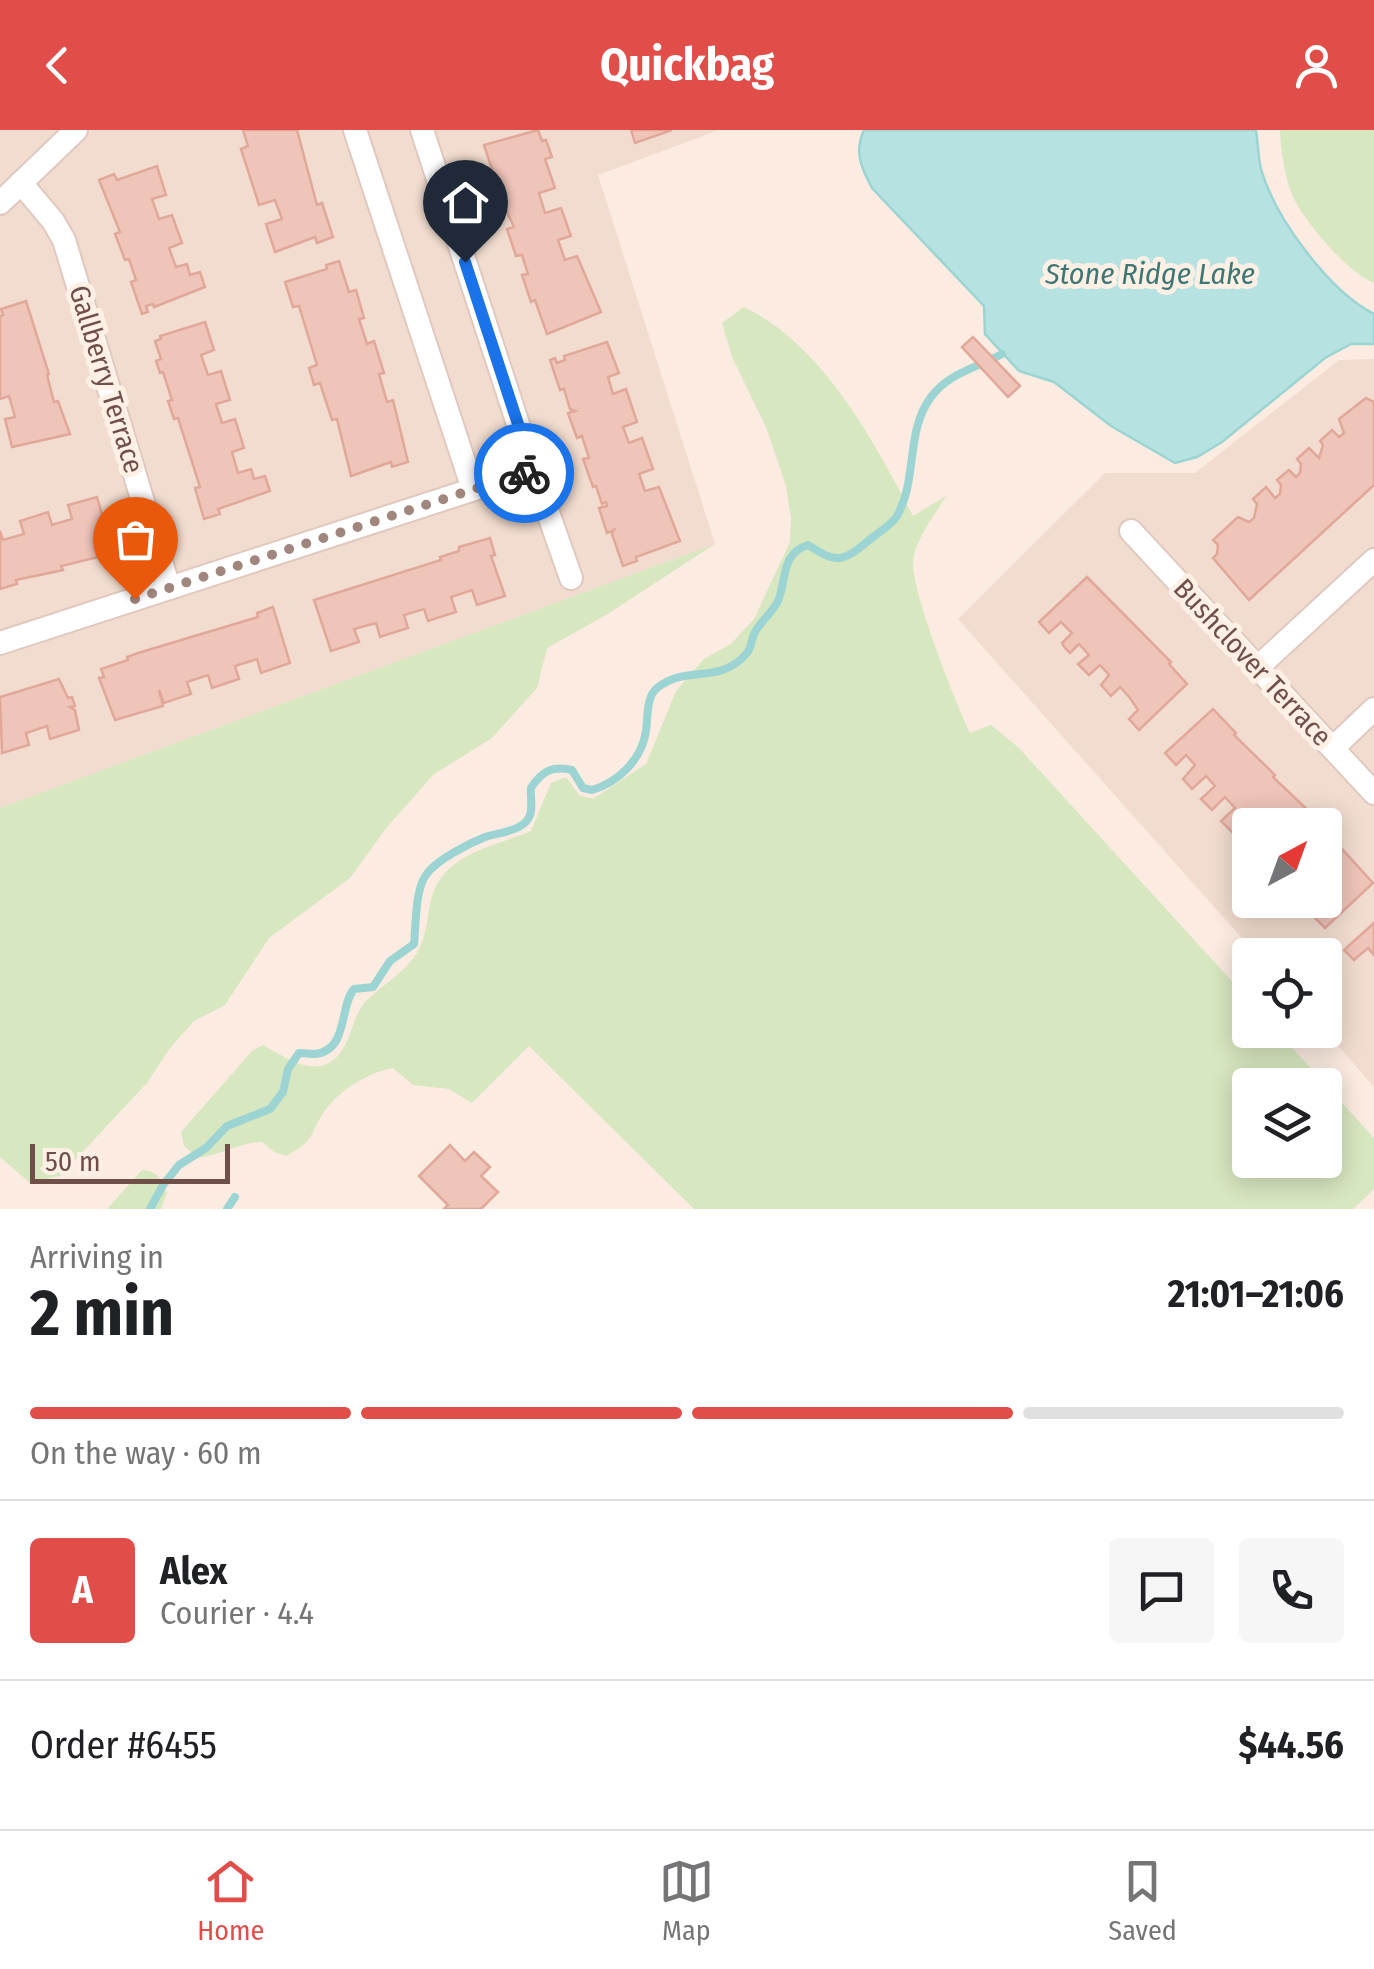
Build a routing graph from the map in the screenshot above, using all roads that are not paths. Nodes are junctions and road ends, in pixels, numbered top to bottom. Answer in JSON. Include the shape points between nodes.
{"nodes":[{"id":1,"x":76,"y":130,"type":"edge"},
{"id":2,"x":355,"y":130,"type":"edge"},
{"id":3,"x":422,"y":130,"type":"edge"},
{"id":4,"x":21,"y":182,"type":"junction"},
{"id":5,"x":0,"y":203,"type":"edge"},
{"id":6,"x":533,"y":470,"type":"junction"},
{"id":7,"x":473,"y":489,"type":"junction"},
{"id":8,"x":1131,"y":531,"type":"dead end"},
{"id":9,"x":1374,"y":560,"type":"edge"},
{"id":10,"x":571,"y":578,"type":"dead end"},
{"id":11,"x":169,"y":588,"type":"junction"},
{"id":12,"x":0,"y":644,"type":"edge"},
{"id":13,"x":1258,"y":667,"type":"junction"},
{"id":14,"x":1374,"y":709,"type":"edge"},
{"id":15,"x":1333,"y":748,"type":"junction"},
{"id":16,"x":1374,"y":793,"type":"edge"}],
"edges":[{"from":1,"to":4,"type":"street"},
{"from":2,"to":7,"type":"street"},
{"from":3,"to":6,"type":"street"},
{"from":4,"to":5,"type":"street"},
{"from":4,"to":11,"type":"street","name":"Gallberry Terrace","via":[[64,240]]},
{"from":6,"to":7,"type":"street"},
{"from":6,"to":10,"type":"street"},
{"from":7,"to":11,"type":"street"},
{"from":8,"to":13,"type":"street","name":"Bushclover Terrace"},
{"from":9,"to":13,"type":"street"},
{"from":11,"to":12,"type":"street"},
{"from":13,"to":15,"type":"street","name":"Bushclover Terrace"},
{"from":14,"to":15,"type":"street"},
{"from":15,"to":16,"type":"street","name":"Bushclover Terrace"}]}
